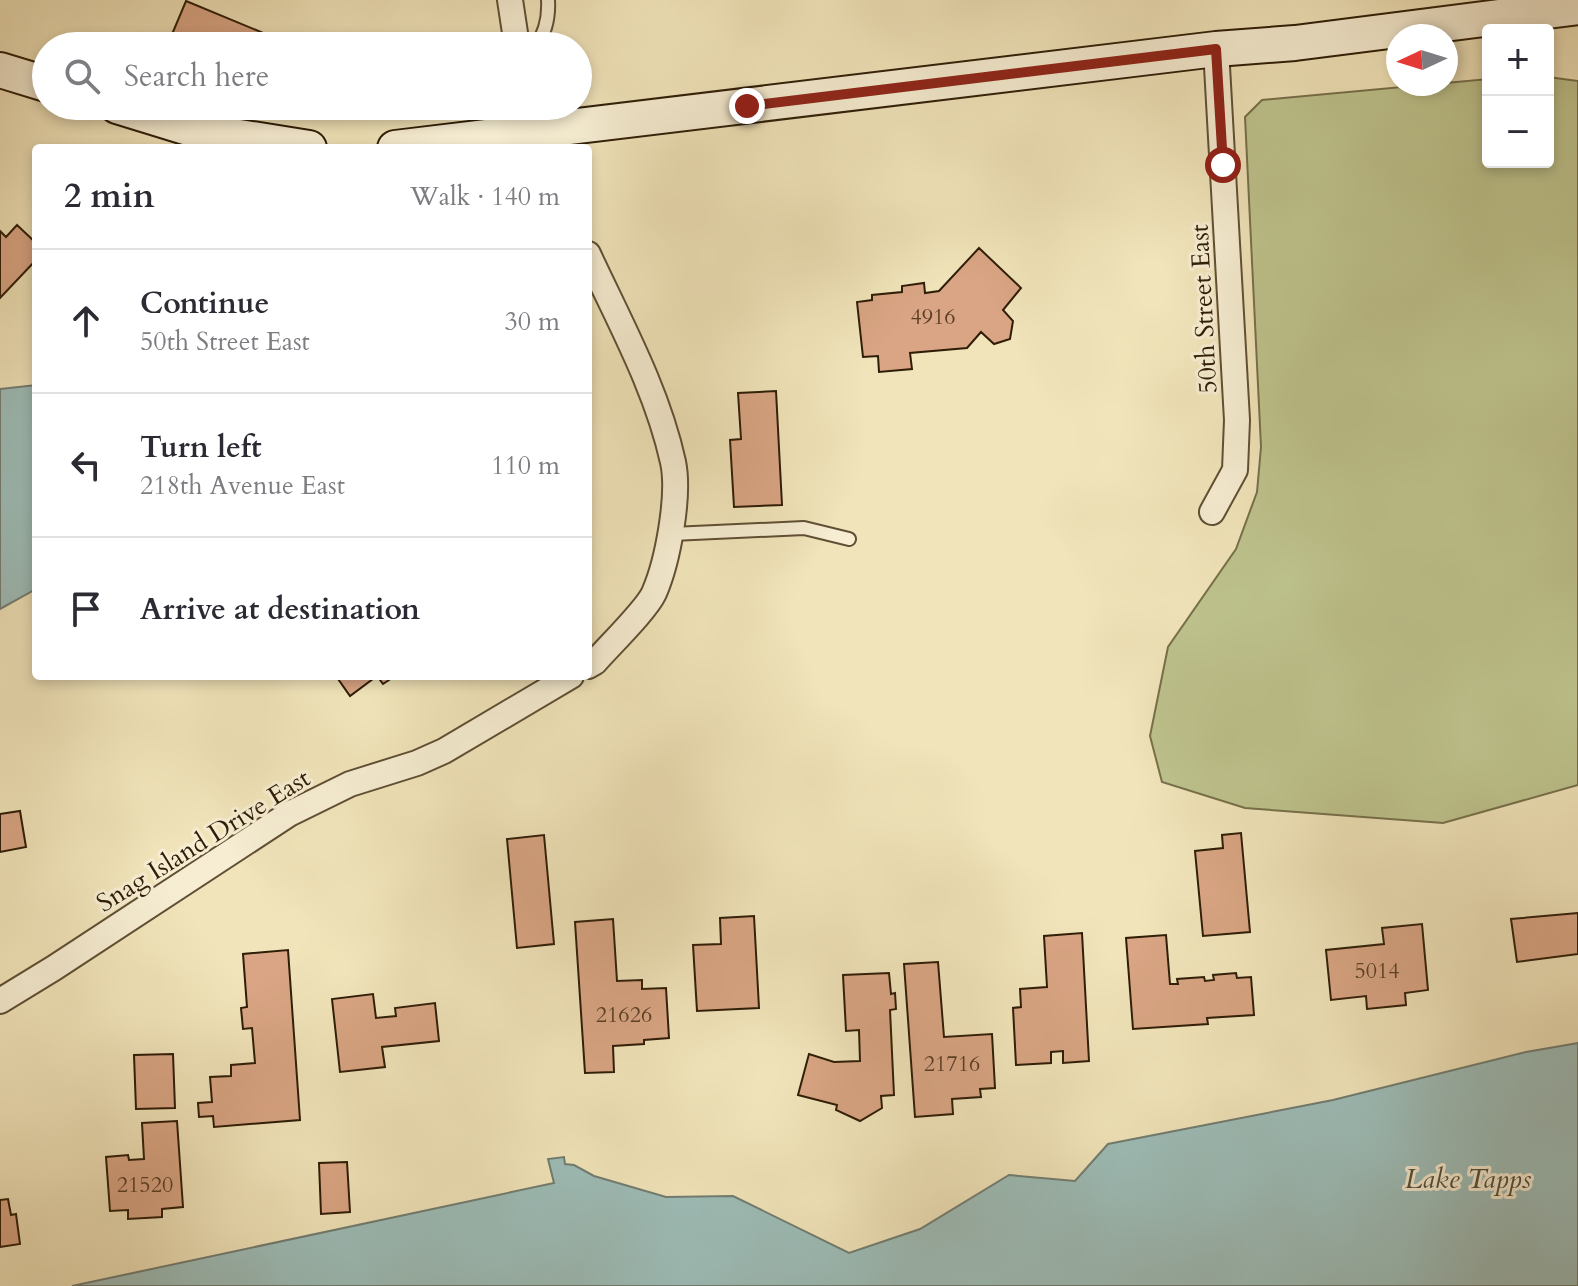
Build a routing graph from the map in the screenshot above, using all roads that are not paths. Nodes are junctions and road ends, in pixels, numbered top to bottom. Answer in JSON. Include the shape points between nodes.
{"nodes":[{"id":1,"x":510,"y":0,"type":"edge"},
{"id":2,"x":548,"y":0,"type":"edge"},
{"id":3,"x":1578,"y":7,"type":"edge"},
{"id":4,"x":515,"y":32,"type":"edge"},
{"id":5,"x":543,"y":32,"type":"edge"},
{"id":6,"x":1216,"y":49,"type":"junction"},
{"id":7,"x":0,"y":70,"type":"edge"},
{"id":8,"x":32,"y":80,"type":"edge"},
{"id":9,"x":162,"y":120,"type":"edge"},
{"id":10,"x":529,"y":129,"type":"edge"},
{"id":11,"x":284,"y":144,"type":"edge"},
{"id":12,"x":423,"y":144,"type":"edge"},
{"id":13,"x":592,"y":263,"type":"edge"},
{"id":14,"x":1212,"y":512,"type":"dead end"},
{"id":15,"x":672,"y":534,"type":"junction"},
{"id":16,"x":849,"y":539,"type":"dead end"},
{"id":17,"x":592,"y":664,"type":"edge"},
{"id":18,"x":564,"y":680,"type":"edge"},
{"id":19,"x":0,"y":1001,"type":"edge"}],
"edges":[{"from":1,"to":4,"type":"street"},
{"from":2,"to":5,"type":"lane"},
{"from":3,"to":6,"type":"street"},
{"from":6,"to":10,"type":"street"},
{"from":6,"to":14,"type":"street","name":"50th Street East","via":[[1237,420],[1235,470]]},
{"from":7,"to":8,"type":"street"},
{"from":9,"to":11,"type":"street"},
{"from":10,"to":12,"type":"street"},
{"from":13,"to":15,"type":"street","via":[[633,350],[674,465]]},
{"from":15,"to":16,"type":"lane","via":[[804,528]]},
{"from":15,"to":17,"type":"street","via":[[654,595]]},
{"from":18,"to":19,"type":"street","name":"Snag Island Drive East","via":[[444,751],[350,784],[289,814]]}]}
